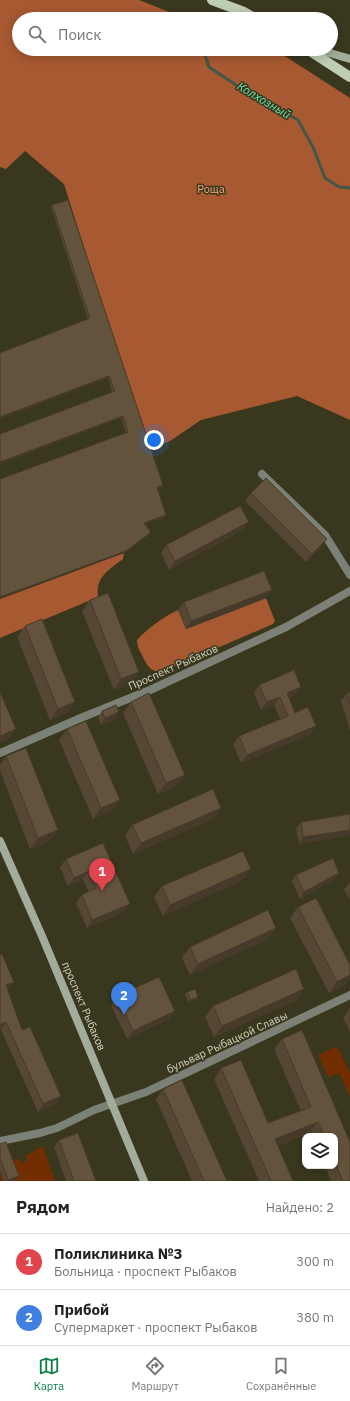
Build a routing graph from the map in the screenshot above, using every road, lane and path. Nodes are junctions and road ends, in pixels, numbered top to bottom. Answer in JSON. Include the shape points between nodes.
{"nodes":[{"id":1,"x":212,"y":0,"type":"edge"},
{"id":2,"x":244,"y":12,"type":"edge"},
{"id":3,"x":338,"y":55,"type":"edge"},
{"id":4,"x":318,"y":56,"type":"edge"},
{"id":5,"x":350,"y":58,"type":"edge"},
{"id":6,"x":350,"y":77,"type":"edge"},
{"id":7,"x":262,"y":474,"type":"dead end"},
{"id":8,"x":350,"y":575,"type":"edge"},
{"id":9,"x":350,"y":591,"type":"edge"},
{"id":10,"x":0,"y":753,"type":"edge"},
{"id":11,"x":0,"y":841,"type":"edge"},
{"id":12,"x":350,"y":995,"type":"edge"},
{"id":13,"x":113,"y":1104,"type":"junction"},
{"id":14,"x":0,"y":1141,"type":"edge"},
{"id":15,"x":144,"y":1181,"type":"edge"}],
"edges":[{"from":1,"to":2,"type":"main road"},
{"from":3,"to":5,"type":"main road"},
{"from":4,"to":6,"type":"main road"},
{"from":7,"to":8,"type":"street","via":[[325,535]]},
{"from":9,"to":10,"type":"street","name":"Проспект Рыбаков","via":[[286,628],[150,690]]},
{"from":11,"to":13,"type":"main road","name":"проспект Рыбаков"},
{"from":12,"to":13,"type":"street","name":"бульвар Рыбацкой Славы","via":[[146,1092]]},
{"from":13,"to":14,"type":"street","name":"бульвар Рыбацкой Славы","via":[[53,1129]]},
{"from":13,"to":15,"type":"main road","name":"проспект Рыбаков"}]}
